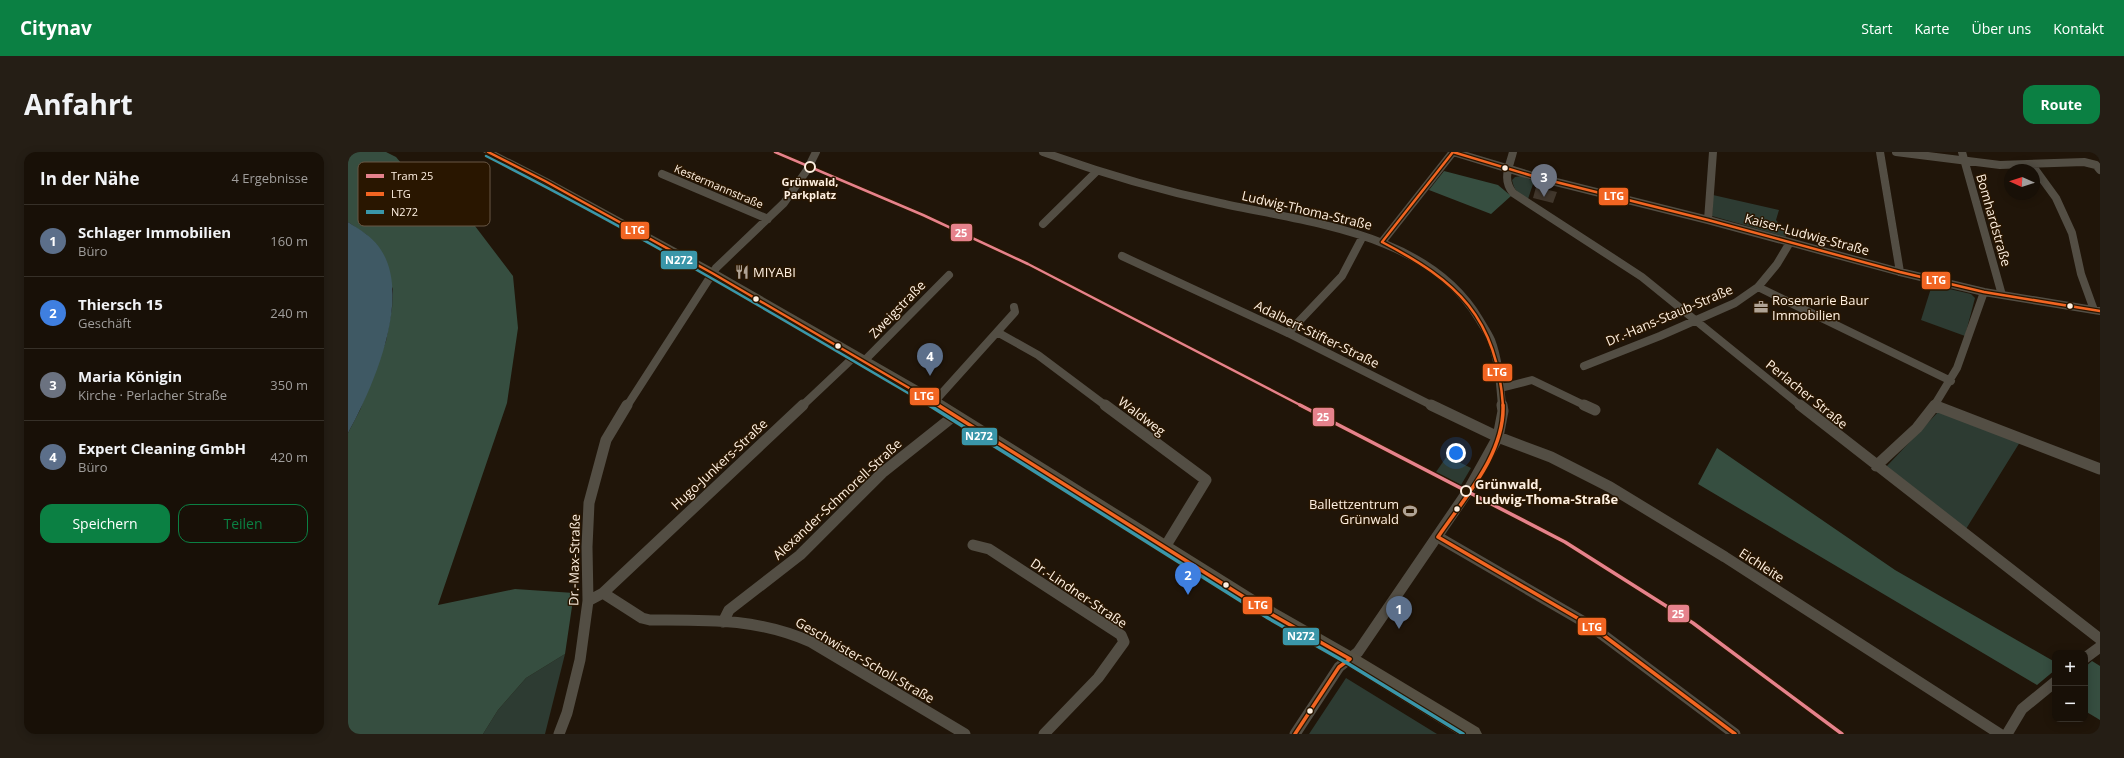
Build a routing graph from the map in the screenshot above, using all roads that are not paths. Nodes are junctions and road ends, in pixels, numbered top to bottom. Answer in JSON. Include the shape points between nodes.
{"nodes":[{"id":1,"x":488,"y":152,"type":"edge"},
{"id":2,"x":816,"y":152,"type":"edge"},
{"id":3,"x":1043,"y":152,"type":"edge"},
{"id":4,"x":1453,"y":152,"type":"edge"},
{"id":5,"x":1513,"y":152,"type":"edge"},
{"id":6,"x":1713,"y":152,"type":"edge"},
{"id":7,"x":1880,"y":152,"type":"edge"},
{"id":8,"x":1896,"y":152,"type":"edge"},
{"id":9,"x":1962,"y":152,"type":"edge"},
{"id":10,"x":1965,"y":162,"type":"junction"},
{"id":11,"x":2004,"y":165,"type":"edge"},
{"id":12,"x":2040,"y":165,"type":"edge"},
{"id":13,"x":1510,"y":170,"type":"junction"},
{"id":14,"x":2100,"y":170,"type":"edge"},
{"id":15,"x":1097,"y":171,"type":"junction"},
{"id":16,"x":662,"y":174,"type":"dead end"},
{"id":17,"x":2040,"y":177,"type":"edge"},
{"id":18,"x":768,"y":219,"type":"junction"},
{"id":19,"x":1708,"y":220,"type":"junction"},
{"id":20,"x":1043,"y":224,"type":"dead end"},
{"id":21,"x":1363,"y":236,"type":"junction"},
{"id":22,"x":1382,"y":242,"type":"junction"},
{"id":23,"x":1789,"y":244,"type":"junction"},
{"id":24,"x":1122,"y":256,"type":"dead end"},
{"id":25,"x":1900,"y":272,"type":"junction"},
{"id":26,"x":712,"y":273,"type":"junction"},
{"id":27,"x":949,"y":274,"type":"dead end"},
{"id":28,"x":1758,"y":287,"type":"junction"},
{"id":29,"x":1984,"y":292,"type":"junction"},
{"id":30,"x":2002,"y":295,"type":"junction"},
{"id":31,"x":1014,"y":307,"type":"dead end"},
{"id":32,"x":2097,"y":310,"type":"edge"},
{"id":33,"x":1697,"y":320,"type":"junction"},
{"id":34,"x":997,"y":332,"type":"junction"},
{"id":35,"x":1288,"y":333,"type":"junction"},
{"id":36,"x":859,"y":359,"type":"junction"},
{"id":37,"x":1584,"y":366,"type":"dead end"},
{"id":38,"x":1951,"y":381,"type":"junction"},
{"id":39,"x":1501,"y":388,"type":"junction"},
{"id":40,"x":934,"y":402,"type":"junction"},
{"id":41,"x":1936,"y":406,"type":"junction"},
{"id":42,"x":1595,"y":410,"type":"dead end"},
{"id":43,"x":955,"y":415,"type":"junction"},
{"id":44,"x":1498,"y":437,"type":"junction"},
{"id":45,"x":1876,"y":466,"type":"junction"},
{"id":46,"x":2100,"y":469,"type":"edge"},
{"id":47,"x":1438,"y":537,"type":"junction"},
{"id":48,"x":974,"y":545,"type":"dead end"},
{"id":49,"x":1165,"y":547,"type":"junction"},
{"id":50,"x":603,"y":593,"type":"junction"},
{"id":51,"x":588,"y":601,"type":"junction"},
{"id":52,"x":723,"y":622,"type":"junction"},
{"id":53,"x":2100,"y":639,"type":"edge"},
{"id":54,"x":2100,"y":647,"type":"edge"},
{"id":55,"x":2088,"y":656,"type":"edge"},
{"id":56,"x":1350,"y":659,"type":"junction"},
{"id":57,"x":2052,"y":684,"type":"edge"},
{"id":58,"x":559,"y":734,"type":"edge"},
{"id":59,"x":965,"y":734,"type":"edge"},
{"id":60,"x":1044,"y":734,"type":"edge"},
{"id":61,"x":1295,"y":734,"type":"edge"},
{"id":62,"x":1473,"y":734,"type":"edge"},
{"id":63,"x":1735,"y":734,"type":"edge"},
{"id":64,"x":2000,"y":734,"type":"edge"},
{"id":65,"x":2007,"y":734,"type":"edge"}],
"edges":[{"from":1,"to":26,"type":"main road"},
{"from":2,"to":18,"type":"street","name":"Dr.-Max-Straße","via":[[784,204]]},
{"from":3,"to":15,"type":"street","name":"Ludwig-Thoma-Straße"},
{"from":4,"to":13,"type":"street","name":"Kaiser-Ludwig-Straße"},
{"from":4,"to":22,"type":"street"},
{"from":5,"to":13,"type":"street","name":"Perlacher Straße"},
{"from":6,"to":19,"type":"street"},
{"from":7,"to":25,"type":"street"},
{"from":8,"to":10,"type":"street"},
{"from":9,"to":10,"type":"street","name":"Bomhardstraße"},
{"from":10,"to":11,"type":"street"},
{"from":10,"to":30,"type":"street","name":"Bomhardstraße"},
{"from":12,"to":14,"type":"street","via":[[2084,162],[2096,165]]},
{"from":13,"to":19,"type":"street","name":"Kaiser-Ludwig-Straße"},
{"from":13,"to":33,"type":"street","name":"Perlacher Straße","via":[[1507,185],[1513,193],[1606,252]]},
{"from":15,"to":20,"type":"street"},
{"from":15,"to":21,"type":"street","name":"Ludwig-Thoma-Straße","via":[[1164,191]]},
{"from":16,"to":18,"type":"street","name":"Kestermannstraße"},
{"from":17,"to":32,"type":"street","via":[[2056,198],[2072,233],[2081,274]]},
{"from":18,"to":26,"type":"street","name":"Dr.-Max-Straße"},
{"from":19,"to":23,"type":"street","name":"Kaiser-Ludwig-Straße"},
{"from":21,"to":22,"type":"street","name":"Ludwig-Thoma-Straße"},
{"from":21,"to":35,"type":"street","via":[[1342,276]]},
{"from":22,"to":39,"type":"street","name":"Ludwig-Thoma-Straße","via":[[1437,273],[1469,303],[1491,340]]},
{"from":23,"to":25,"type":"street","name":"Kaiser-Ludwig-Straße"},
{"from":23,"to":28,"type":"street","name":"Dr.-Hans-Staub-Straße"},
{"from":24,"to":35,"type":"street","name":"Adalbert-Stifter-Straße"},
{"from":25,"to":29,"type":"street","name":"Kaiser-Ludwig-Straße"},
{"from":26,"to":36,"type":"main road"},
{"from":26,"to":51,"type":"street","name":"Dr.-Max-Straße","via":[[606,440],[590,503],[587,547]]},
{"from":27,"to":36,"type":"street","name":"Zweigstraße"},
{"from":28,"to":33,"type":"street","name":"Dr.-Hans-Staub-Straße","via":[[1735,303]]},
{"from":28,"to":38,"type":"street"},
{"from":29,"to":30,"type":"street","name":"Kaiser-Ludwig-Straße"},
{"from":29,"to":38,"type":"street","via":[[1971,336]]},
{"from":30,"to":32,"type":"street","name":"Kaiser-Ludwig-Straße"},
{"from":31,"to":34,"type":"street","via":[[1015,312]]},
{"from":33,"to":37,"type":"street","name":"Dr.-Hans-Staub-Straße"},
{"from":33,"to":45,"type":"street","name":"Perlacher Straße"},
{"from":34,"to":40,"type":"street"},
{"from":34,"to":49,"type":"street","name":"Waldweg","via":[[1038,355],[1206,480]]},
{"from":35,"to":44,"type":"street","name":"Adalbert-Stifter-Straße"},
{"from":36,"to":40,"type":"main road"},
{"from":36,"to":50,"type":"street","name":"Hugo-Junkers-Straße"},
{"from":38,"to":41,"type":"street"},
{"from":39,"to":42,"type":"street","via":[[1532,380]]},
{"from":39,"to":44,"type":"street","name":"Ludwig-Thoma-Straße","via":[[1503,411]]},
{"from":40,"to":43,"type":"main road"},
{"from":41,"to":45,"type":"street","via":[[1898,448]]},
{"from":41,"to":46,"type":"street"},
{"from":43,"to":49,"type":"main road"},
{"from":43,"to":52,"type":"street","name":"Alexander-Schmorell-Straße","via":[[882,473],[802,553],[729,610]]},
{"from":44,"to":47,"type":"street","name":"Ludwig-Thoma-Straße","via":[[1468,491]]},
{"from":44,"to":64,"type":"street","name":"Eichleite","via":[[1551,457],[1610,487],[1725,557]]},
{"from":45,"to":53,"type":"street","name":"Perlacher Straße"},
{"from":47,"to":56,"type":"street","name":"Ludwig-Thoma-Straße","via":[[1358,652]]},
{"from":47,"to":63,"type":"street","via":[[1592,626]]},
{"from":48,"to":60,"type":"street","name":"Dr.-Lindner-Straße","via":[[989,549],[1121,635],[1124,642],[1101,674]]},
{"from":49,"to":56,"type":"main road","via":[[1271,614]]},
{"from":50,"to":51,"type":"street"},
{"from":50,"to":52,"type":"street","name":"Geschwister-Scholl-Straße","via":[[642,618],[650,620]]},
{"from":51,"to":58,"type":"street","name":"Dr.-Max-Straße","via":[[580,660]]},
{"from":52,"to":59,"type":"street","name":"Geschwister-Scholl-Straße","via":[[752,622],[801,637]]},
{"from":54,"to":55,"type":"street"},
{"from":56,"to":61,"type":"street","name":"Ludwig-Thoma-Straße","via":[[1340,667]]},
{"from":56,"to":62,"type":"main road"},
{"from":57,"to":65,"type":"street","via":[[2022,709]]}]}
